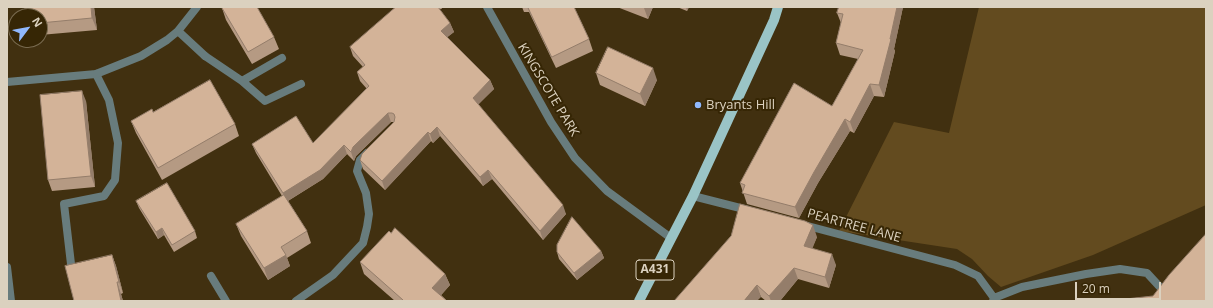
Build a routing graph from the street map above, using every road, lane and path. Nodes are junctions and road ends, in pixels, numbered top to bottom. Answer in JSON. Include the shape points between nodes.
{"nodes":[{"id":1,"x":196,"y":7,"type":"edge"},
{"id":2,"x":487,"y":7,"type":"edge"},
{"id":3,"x":778,"y":7,"type":"edge"},
{"id":4,"x":178,"y":31,"type":"junction"},
{"id":5,"x":282,"y":58,"type":"dead end"},
{"id":6,"x":96,"y":74,"type":"junction"},
{"id":7,"x":242,"y":81,"type":"junction"},
{"id":8,"x":7,"y":82,"type":"edge"},
{"id":9,"x":301,"y":84,"type":"dead end"},
{"id":10,"x":371,"y":149,"type":"edge"},
{"id":11,"x":692,"y":196,"type":"junction"},
{"id":12,"x":754,"y":212,"type":"edge"},
{"id":13,"x":793,"y":222,"type":"edge"},
{"id":14,"x":671,"y":238,"type":"junction"},
{"id":15,"x":71,"y":264,"type":"edge"},
{"id":16,"x":7,"y":266,"type":"edge"},
{"id":17,"x":211,"y":276,"type":"dead end"},
{"id":18,"x":1159,"y":286,"type":"edge"},
{"id":19,"x":993,"y":299,"type":"edge"},
{"id":20,"x":11,"y":301,"type":"edge"},
{"id":21,"x":226,"y":301,"type":"edge"},
{"id":22,"x":296,"y":301,"type":"edge"},
{"id":23,"x":638,"y":301,"type":"edge"}],
"edges":[{"from":1,"to":4,"type":"street"},
{"from":2,"to":14,"type":"street","name":"KINGSCOTE PARK","via":[[551,122],[576,158],[607,191]]},
{"from":3,"to":11,"type":"main road","number":"A431"},
{"from":4,"to":6,"type":"street","via":[[141,56]]},
{"from":4,"to":7,"type":"street","via":[[205,56]]},
{"from":5,"to":7,"type":"street"},
{"from":6,"to":8,"type":"street"},
{"from":6,"to":15,"type":"street","via":[[109,100],[118,143],[115,180],[104,196],[64,204]]},
{"from":7,"to":9,"type":"street","via":[[266,101]]},
{"from":10,"to":22,"type":"street","via":[[360,160],[357,171],[366,193],[369,214],[363,243],[333,275]]},
{"from":11,"to":12,"type":"street"},
{"from":11,"to":14,"type":"main road","number":"A431"},
{"from":13,"to":19,"type":"street","name":"PEARTREE LANE","via":[[955,265],[978,276]]},
{"from":14,"to":23,"type":"main road","number":"A431"},
{"from":16,"to":20,"type":"street"},
{"from":17,"to":21,"type":"street"},
{"from":18,"to":19,"type":"street","via":[[1147,273],[1120,269],[1022,286]]}]}
